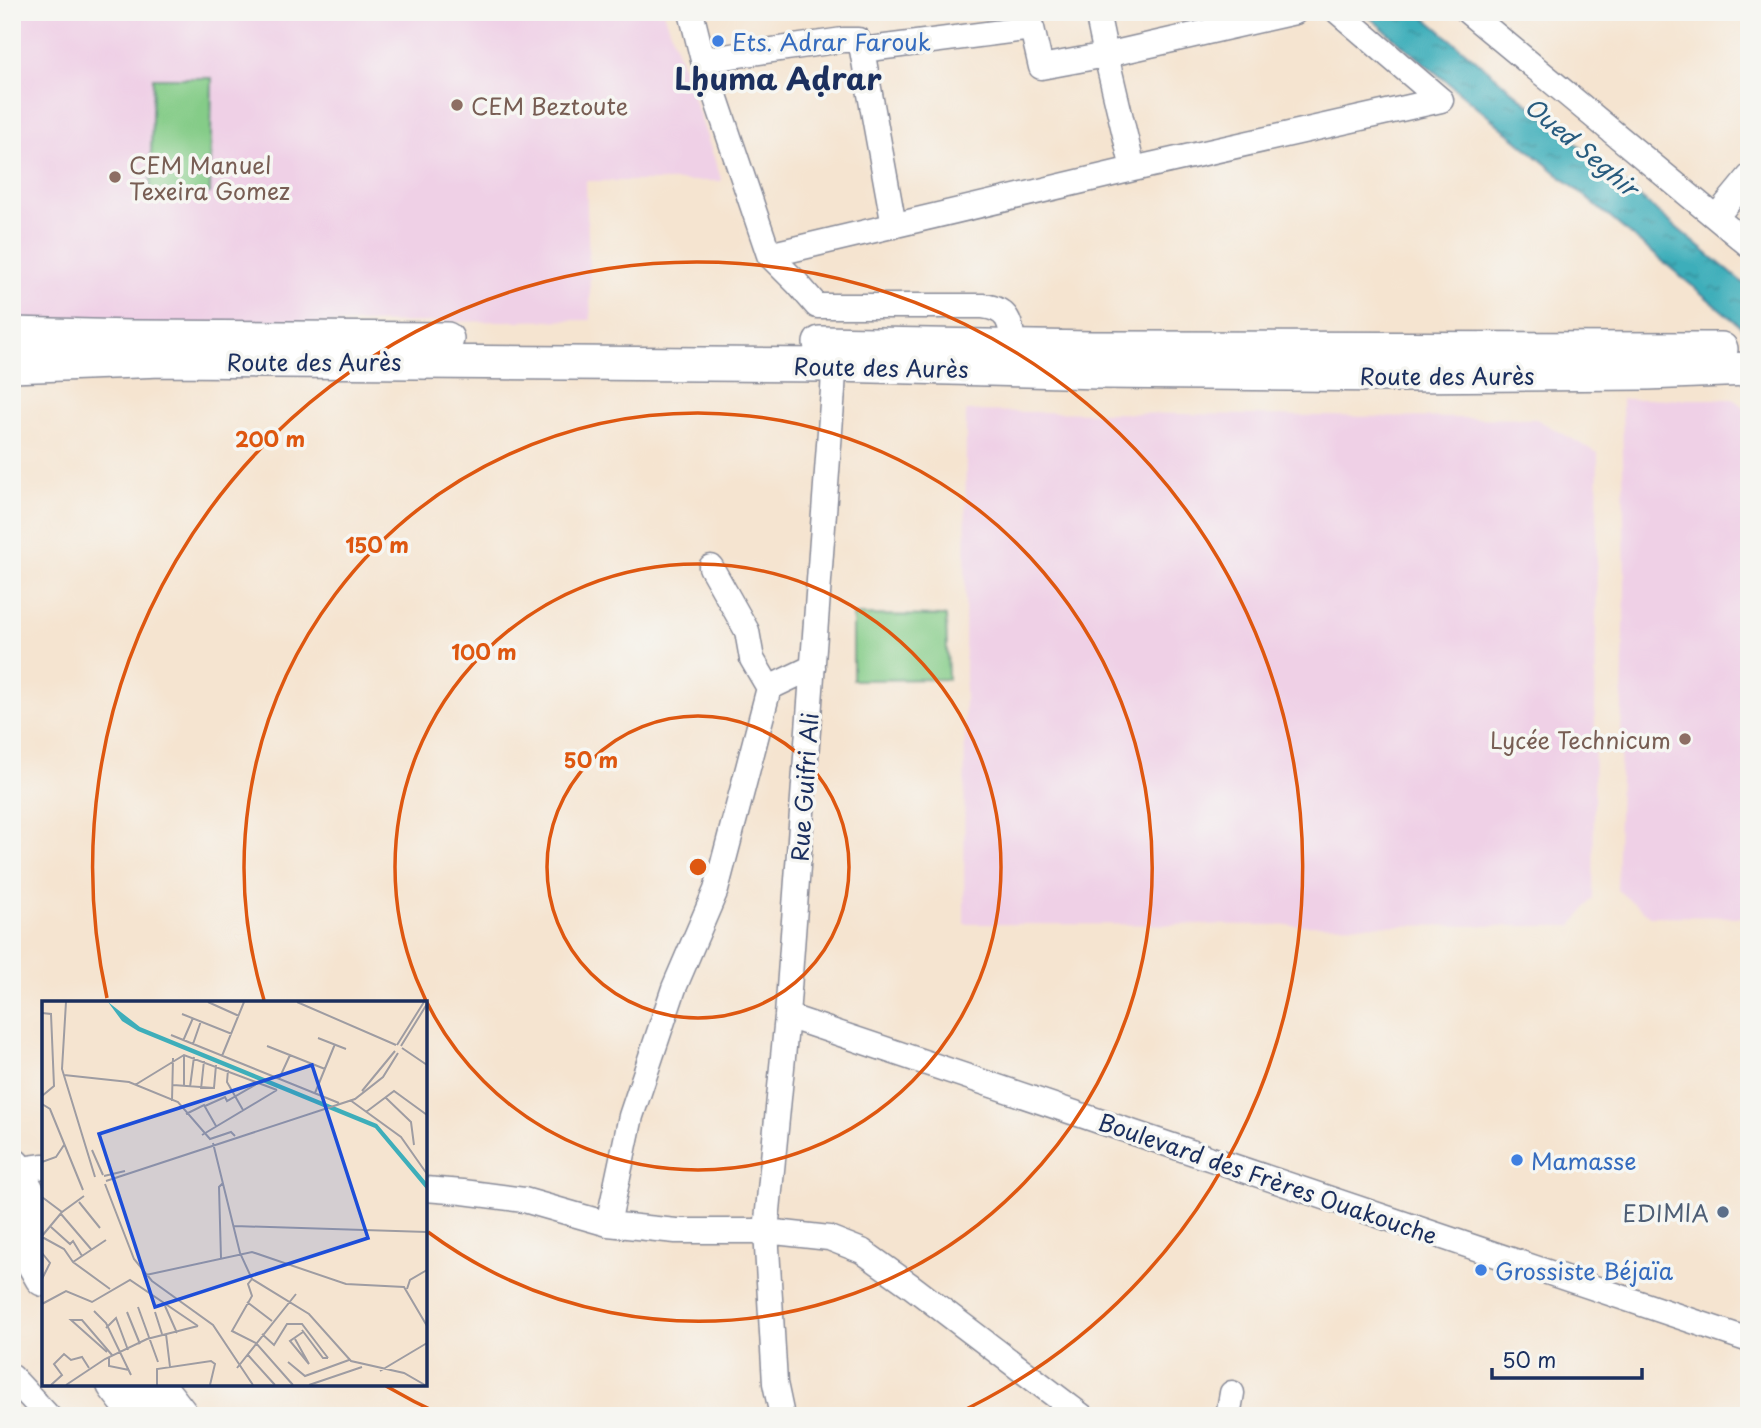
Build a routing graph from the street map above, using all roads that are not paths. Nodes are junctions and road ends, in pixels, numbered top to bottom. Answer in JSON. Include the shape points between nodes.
{"nodes":[{"id":1,"x":691,"y":12,"type":"edge"},
{"id":2,"x":1097,"y":12,"type":"edge"},
{"id":3,"x":1295,"y":12,"type":"edge"},
{"id":4,"x":1338,"y":12,"type":"edge"},
{"id":5,"x":1482,"y":17,"type":"edge"},
{"id":6,"x":862,"y":50,"type":"junction"},
{"id":7,"x":1106,"y":55,"type":"junction"},
{"id":8,"x":703,"y":60,"type":"junction"},
{"id":9,"x":1133,"y":169,"type":"junction"},
{"id":10,"x":1749,"y":177,"type":"edge"},
{"id":11,"x":1716,"y":217,"type":"junction"},
{"id":12,"x":894,"y":226,"type":"junction"},
{"id":13,"x":1749,"y":245,"type":"edge"},
{"id":14,"x":769,"y":256,"type":"junction"},
{"id":15,"x":12,"y":334,"type":"edge"},
{"id":16,"x":1013,"y":346,"type":"junction"},
{"id":17,"x":835,"y":354,"type":"junction"},
{"id":18,"x":1740,"y":359,"type":"edge"},
{"id":19,"x":12,"y":366,"type":"edge"},
{"id":20,"x":711,"y":567,"type":"dead end"},
{"id":21,"x":813,"y":667,"type":"junction"},
{"id":22,"x":769,"y":688,"type":"junction"},
{"id":23,"x":787,"y":1016,"type":"junction"},
{"id":24,"x":23,"y":1168,"type":"edge"},
{"id":25,"x":427,"y":1189,"type":"edge"},
{"id":26,"x":12,"y":1220,"type":"edge"},
{"id":27,"x":42,"y":1222,"type":"edge"},
{"id":28,"x":608,"y":1224,"type":"junction"},
{"id":29,"x":766,"y":1231,"type":"junction"},
{"id":30,"x":42,"y":1273,"type":"edge"},
{"id":31,"x":1749,"y":1340,"type":"edge"},
{"id":32,"x":12,"y":1377,"type":"edge"},
{"id":33,"x":118,"y":1386,"type":"edge"},
{"id":34,"x":156,"y":1386,"type":"edge"},
{"id":35,"x":48,"y":1416,"type":"edge"},
{"id":36,"x":141,"y":1416,"type":"edge"},
{"id":37,"x":179,"y":1416,"type":"edge"},
{"id":38,"x":782,"y":1416,"type":"edge"},
{"id":39,"x":1082,"y":1416,"type":"edge"}],
"edges":[{"from":1,"to":8,"type":"street"},
{"from":2,"to":7,"type":"street"},
{"from":3,"to":7,"type":"street"},
{"from":4,"to":9,"type":"street","via":[[1441,100]]},
{"from":5,"to":11,"type":"street"},
{"from":6,"to":7,"type":"street","via":[[1032,28],[1041,67]]},
{"from":6,"to":8,"type":"street","via":[[858,40],[843,40]]},
{"from":6,"to":12,"type":"street"},
{"from":7,"to":9,"type":"street"},
{"from":8,"to":14,"type":"street"},
{"from":9,"to":12,"type":"street"},
{"from":10,"to":11,"type":"street"},
{"from":11,"to":13,"type":"street"},
{"from":12,"to":14,"type":"street"},
{"from":14,"to":16,"type":"street","via":[[817,306],[995,307],[1007,317]]},
{"from":15,"to":17,"type":"street","name":"Route des Aurès","via":[[682,343]]},
{"from":16,"to":17,"type":"street","name":"Route des Aurès"},
{"from":16,"to":18,"type":"street","name":"Route des Aurès"},
{"from":17,"to":18,"type":"street","name":"Route des Aurès","via":[[1099,372],[1396,376],[1647,373]]},
{"from":17,"to":19,"type":"street","name":"Route des Aurès","via":[[161,360]]},
{"from":17,"to":21,"type":"street","name":"Rue Guifri Ali"},
{"from":20,"to":22,"type":"street","via":[[747,631],[752,659]]},
{"from":21,"to":22,"type":"street"},
{"from":21,"to":23,"type":"street","name":"Rue Guifri Ali"},
{"from":22,"to":28,"type":"street","via":[[716,890],[674,988],[631,1116]]},
{"from":23,"to":29,"type":"street","name":"Rue Guifri Ali"},
{"from":23,"to":31,"type":"street","name":"Boulevard des Frères Ouakouche"},
{"from":24,"to":27,"type":"main road"},
{"from":25,"to":28,"type":"street","via":[[524,1200]]},
{"from":26,"to":30,"type":"main road"},
{"from":28,"to":29,"type":"street","via":[[676,1231]]},
{"from":29,"to":38,"type":"street","name":"Rue Guifri Ali","via":[[775,1383]]},
{"from":29,"to":39,"type":"street","via":[[829,1238],[862,1251]]},
{"from":32,"to":35,"type":"street"},
{"from":33,"to":36,"type":"main road"},
{"from":34,"to":37,"type":"main road"}]}
